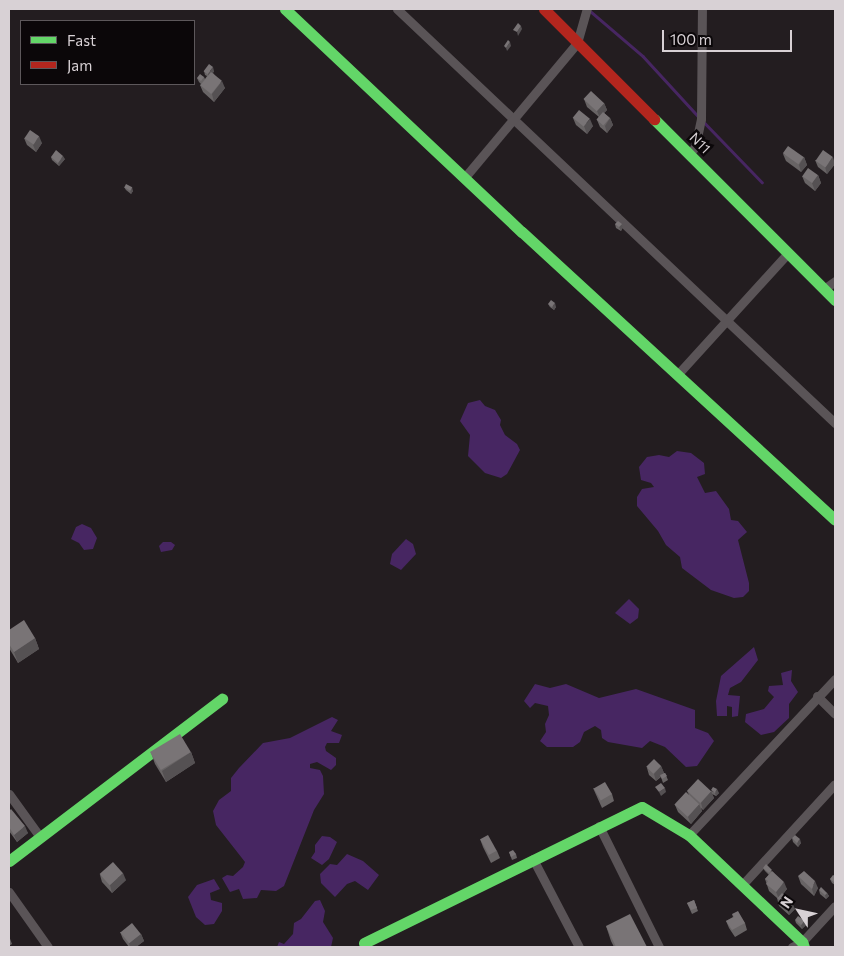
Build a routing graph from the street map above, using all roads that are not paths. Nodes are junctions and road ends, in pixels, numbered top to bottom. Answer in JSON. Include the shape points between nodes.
{"nodes":[{"id":1,"x":285,"y":9,"type":"edge"},
{"id":2,"x":397,"y":9,"type":"edge"},
{"id":3,"x":544,"y":9,"type":"edge"},
{"id":4,"x":587,"y":9,"type":"edge"},
{"id":5,"x":702,"y":9,"type":"edge"},
{"id":6,"x":577,"y":43,"type":"junction"},
{"id":7,"x":513,"y":119,"type":"junction"},
{"id":8,"x":689,"y":154,"type":"junction"},
{"id":9,"x":465,"y":177,"type":"junction"},
{"id":10,"x":788,"y":253,"type":"junction"},
{"id":11,"x":835,"y":281,"type":"edge"},
{"id":12,"x":824,"y":289,"type":"junction"},
{"id":13,"x":835,"y":300,"type":"edge"},
{"id":14,"x":728,"y":321,"type":"junction"},
{"id":15,"x":677,"y":375,"type":"junction"},
{"id":16,"x":835,"y":423,"type":"edge"},
{"id":17,"x":835,"y":520,"type":"edge"},
{"id":18,"x":835,"y":678,"type":"edge"},
{"id":19,"x":817,"y":696,"type":"junction"},
{"id":20,"x":222,"y":699,"type":"dead end"},
{"id":21,"x":835,"y":714,"type":"edge"},
{"id":22,"x":835,"y":784,"type":"edge"},
{"id":23,"x":9,"y":794,"type":"edge"},
{"id":24,"x":599,"y":826,"type":"junction"},
{"id":25,"x":689,"y":835,"type":"junction"},
{"id":26,"x":40,"y":837,"type":"junction"},
{"id":27,"x":533,"y":859,"type":"dead end"},
{"id":28,"x":9,"y":861,"type":"edge"},
{"id":29,"x":742,"y":885,"type":"junction"},
{"id":30,"x":9,"y":892,"type":"edge"},
{"id":31,"x":835,"y":906,"type":"edge"},
{"id":32,"x":364,"y":942,"type":"dead end"},
{"id":33,"x":46,"y":944,"type":"edge"},
{"id":34,"x":799,"y":946,"type":"edge"},
{"id":35,"x":36,"y":947,"type":"edge"},
{"id":36,"x":579,"y":947,"type":"edge"},
{"id":37,"x":659,"y":947,"type":"edge"}],
"edges":[{"from":1,"to":9,"type":"street"},
{"from":2,"to":7,"type":"street"},
{"from":3,"to":6,"type":"street","name":"N11"},
{"from":4,"to":6,"type":"street"},
{"from":5,"to":8,"type":"street","via":[[701,119]]},
{"from":6,"to":7,"type":"street"},
{"from":6,"to":8,"type":"street","name":"N11"},
{"from":7,"to":9,"type":"street"},
{"from":7,"to":14,"type":"street"},
{"from":8,"to":10,"type":"street","name":"N11"},
{"from":9,"to":15,"type":"street"},
{"from":10,"to":12,"type":"street","name":"N11"},
{"from":10,"to":14,"type":"street"},
{"from":11,"to":12,"type":"street"},
{"from":12,"to":13,"type":"street","name":"N11"},
{"from":14,"to":15,"type":"street"},
{"from":14,"to":16,"type":"street"},
{"from":15,"to":17,"type":"street"},
{"from":18,"to":19,"type":"street"},
{"from":19,"to":21,"type":"street"},
{"from":19,"to":25,"type":"street"},
{"from":20,"to":26,"type":"street"},
{"from":22,"to":29,"type":"street"},
{"from":23,"to":26,"type":"street"},
{"from":24,"to":25,"type":"street","via":[[642,807]]},
{"from":24,"to":32,"type":"street"},
{"from":24,"to":37,"type":"street"},
{"from":25,"to":29,"type":"street"},
{"from":26,"to":28,"type":"street"},
{"from":27,"to":36,"type":"street"},
{"from":29,"to":34,"type":"street"},
{"from":30,"to":33,"type":"street"},
{"from":31,"to":34,"type":"street"},
{"from":33,"to":35,"type":"street"}]}
